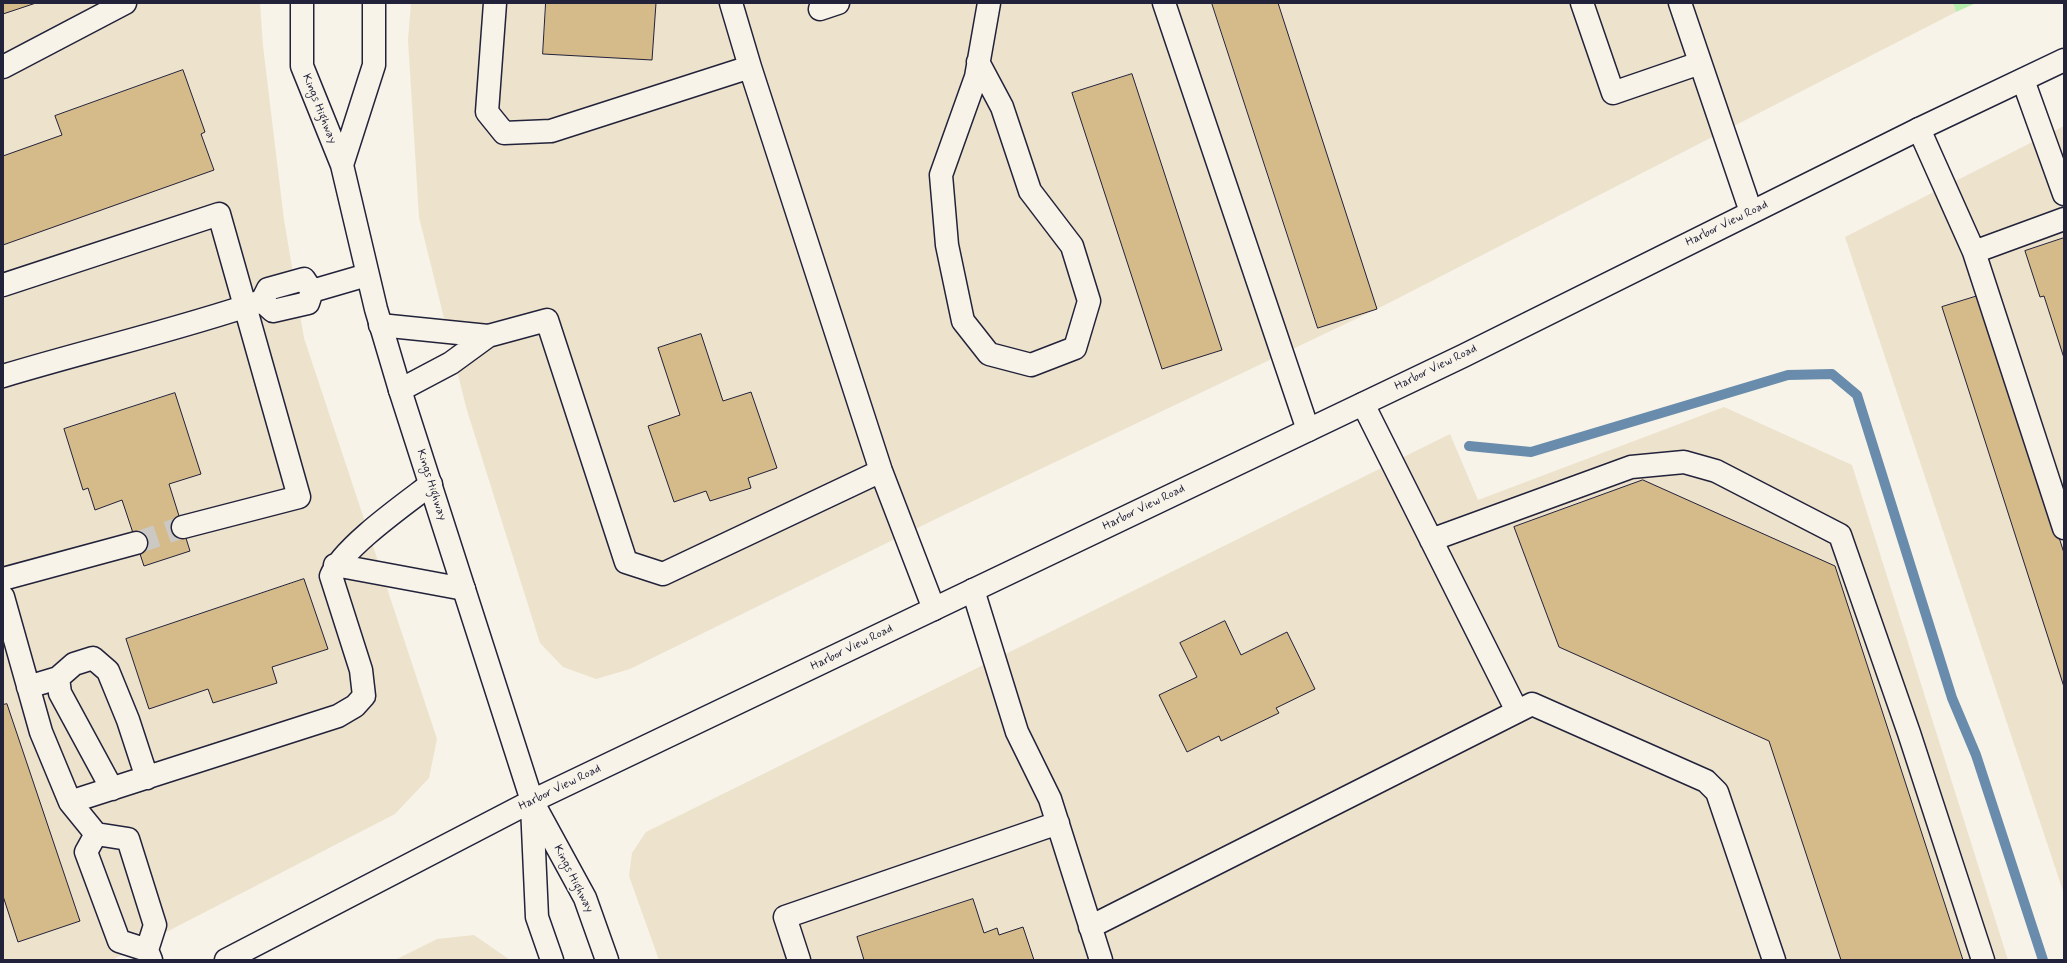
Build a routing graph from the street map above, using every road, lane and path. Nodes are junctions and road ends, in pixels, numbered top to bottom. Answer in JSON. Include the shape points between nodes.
{"nodes":[{"id":1,"x":125,"y":3,"type":"edge"},
{"id":2,"x":302,"y":3,"type":"edge"},
{"id":3,"x":374,"y":3,"type":"edge"},
{"id":4,"x":495,"y":3,"type":"edge"},
{"id":5,"x":731,"y":3,"type":"edge"},
{"id":6,"x":989,"y":3,"type":"edge"},
{"id":7,"x":1164,"y":3,"type":"edge"},
{"id":8,"x":1582,"y":3,"type":"edge"},
{"id":9,"x":1680,"y":3,"type":"edge"},
{"id":10,"x":2064,"y":60,"type":"edge"},
{"id":11,"x":978,"y":62,"type":"junction"},
{"id":12,"x":1700,"y":63,"type":"junction"},
{"id":13,"x":3,"y":67,"type":"edge"},
{"id":14,"x":750,"y":67,"type":"junction"},
{"id":15,"x":2023,"y":80,"type":"junction"},
{"id":16,"x":1919,"y":129,"type":"junction"},
{"id":17,"x":342,"y":165,"type":"junction"},
{"id":18,"x":2062,"y":181,"type":"edge"},
{"id":19,"x":1751,"y":212,"type":"junction"},
{"id":20,"x":2064,"y":219,"type":"edge"},
{"id":21,"x":1974,"y":252,"type":"junction"},
{"id":22,"x":367,"y":275,"type":"junction"},
{"id":23,"x":3,"y":285,"type":"edge"},
{"id":24,"x":254,"y":304,"type":"junction"},
{"id":25,"x":380,"y":325,"type":"junction"},
{"id":26,"x":488,"y":336,"type":"junction"},
{"id":27,"x":3,"y":376,"type":"edge"},
{"id":28,"x":400,"y":390,"type":"junction"},
{"id":29,"x":1363,"y":404,"type":"junction"},
{"id":30,"x":1308,"y":430,"type":"junction"},
{"id":31,"x":881,"y":470,"type":"junction"},
{"id":32,"x":431,"y":484,"type":"junction"},
{"id":33,"x":183,"y":527,"type":"tunnel mouth"},
{"id":34,"x":2064,"y":528,"type":"edge"},
{"id":35,"x":1431,"y":540,"type":"junction"},
{"id":36,"x":136,"y":543,"type":"tunnel mouth"},
{"id":37,"x":335,"y":565,"type":"junction"},
{"id":38,"x":3,"y":580,"type":"edge"},
{"id":39,"x":464,"y":589,"type":"junction"},
{"id":40,"x":973,"y":590,"type":"junction"},
{"id":41,"x":3,"y":597,"type":"edge"},
{"id":42,"x":934,"y":609,"type":"junction"},
{"id":43,"x":58,"y":678,"type":"junction"},
{"id":44,"x":28,"y":687,"type":"junction"},
{"id":45,"x":1517,"y":711,"type":"junction"},
{"id":46,"x":147,"y":778,"type":"junction"},
{"id":47,"x":112,"y":789,"type":"junction"},
{"id":48,"x":532,"y":801,"type":"junction"},
{"id":49,"x":70,"y":802,"type":"junction"},
{"id":50,"x":1058,"y":823,"type":"junction"},
{"id":51,"x":96,"y":834,"type":"junction"},
{"id":52,"x":1090,"y":927,"type":"junction"},
{"id":53,"x":149,"y":955,"type":"edge"},
{"id":54,"x":226,"y":960,"type":"edge"},
{"id":55,"x":552,"y":960,"type":"edge"},
{"id":56,"x":607,"y":960,"type":"edge"},
{"id":57,"x":799,"y":960,"type":"edge"},
{"id":58,"x":1101,"y":960,"type":"edge"},
{"id":59,"x":1774,"y":960,"type":"edge"},
{"id":60,"x":1983,"y":960,"type":"edge"}],
"edges":[{"from":1,"to":13,"type":"main road"},
{"from":2,"to":17,"type":"main road","name":"Kings Highway","via":[[302,66]]},
{"from":3,"to":17,"type":"main road","name":"Kings Highway","via":[[374,65]]},
{"from":4,"to":14,"type":"main road","via":[[487,112],[504,133],[551,131]]},
{"from":5,"to":14,"type":"main road"},
{"from":6,"to":11,"type":"main road"},
{"from":7,"to":30,"type":"main road"},
{"from":8,"to":12,"type":"main road","via":[[1612,93]]},
{"from":9,"to":12,"type":"main road"},
{"from":10,"to":15,"type":"main road","name":"Harbor View Road"},
{"from":11,"to":11,"type":"main road","via":[[976,77],[941,175],[947,245],[963,321],[989,354],[1030,365],[1075,348],[1089,301],[1072,246],[1030,191],[1002,107]]},
{"from":12,"to":19,"type":"main road"},
{"from":14,"to":31,"type":"main road"},
{"from":15,"to":16,"type":"main road","name":"Harbor View Road"},
{"from":15,"to":18,"type":"main road"},
{"from":16,"to":19,"type":"main road","name":"Harbor View Road"},
{"from":16,"to":21,"type":"main road"},
{"from":17,"to":22,"type":"main road","name":"Kings Highway"},
{"from":19,"to":29,"type":"main road","name":"Harbor View Road"},
{"from":20,"to":21,"type":"main road"},
{"from":21,"to":34,"type":"main road"},
{"from":22,"to":24,"type":"main road","via":[[312,291],[308,303],[273,310]]},
{"from":22,"to":25,"type":"main road","name":"Kings Highway"},
{"from":23,"to":24,"type":"main road","via":[[219,214]]},
{"from":24,"to":27,"type":"main road"},
{"from":24,"to":33,"type":"main road","via":[[299,497]]},
{"from":25,"to":26,"type":"main road"},
{"from":25,"to":28,"type":"main road","name":"Kings Highway"},
{"from":26,"to":28,"type":"main road","via":[[451,363]]},
{"from":26,"to":31,"type":"main road","via":[[546,320],[626,562],[663,574]]},
{"from":28,"to":32,"type":"main road","name":"Kings Highway"},
{"from":29,"to":30,"type":"main road","name":"Harbor View Road"},
{"from":29,"to":35,"type":"main road"},
{"from":30,"to":40,"type":"main road","name":"Harbor View Road"},
{"from":31,"to":42,"type":"main road"},
{"from":32,"to":37,"type":"main road","via":[[377,525]]},
{"from":32,"to":39,"type":"main road","name":"Kings Highway"},
{"from":35,"to":45,"type":"main road"},
{"from":35,"to":60,"type":"main road","via":[[1631,467],[1684,462],[1716,470],[1840,535],[1909,733]]},
{"from":36,"to":38,"type":"main road"},
{"from":37,"to":39,"type":"main road"},
{"from":37,"to":46,"type":"main road","via":[[331,576],[361,670],[364,696],[355,706],[338,716]]},
{"from":39,"to":48,"type":"main road","name":"Kings Highway"},
{"from":40,"to":42,"type":"main road","name":"Harbor View Road"},
{"from":40,"to":50,"type":"main road","via":[[1017,732],[1050,799]]},
{"from":41,"to":44,"type":"main road"},
{"from":42,"to":48,"type":"main road","name":"Harbor View Road"},
{"from":43,"to":44,"type":"main road"},
{"from":43,"to":46,"type":"main road","via":[[74,664],[93,658],[108,671],[128,720]]},
{"from":43,"to":47,"type":"main road","via":[[60,694]]},
{"from":44,"to":49,"type":"main road","via":[[41,732]]},
{"from":45,"to":52,"type":"main road"},
{"from":45,"to":59,"type":"main road","via":[[1532,704],[1706,781],[1717,792]]},
{"from":46,"to":47,"type":"main road"},
{"from":47,"to":49,"type":"main road"},
{"from":48,"to":54,"type":"main road","name":"Harbor View Road"},
{"from":48,"to":55,"type":"main road","name":"Kings Highway","via":[[537,917]]},
{"from":48,"to":56,"type":"main road","name":"Kings Highway","via":[[585,898]]},
{"from":49,"to":51,"type":"main road"},
{"from":50,"to":52,"type":"main road"},
{"from":50,"to":57,"type":"main road","via":[[785,917]]},
{"from":51,"to":53,"type":"main road","via":[[86,852],[119,941]]},
{"from":51,"to":53,"type":"main road","via":[[128,839],[155,925]]},
{"from":52,"to":58,"type":"main road"}]}
